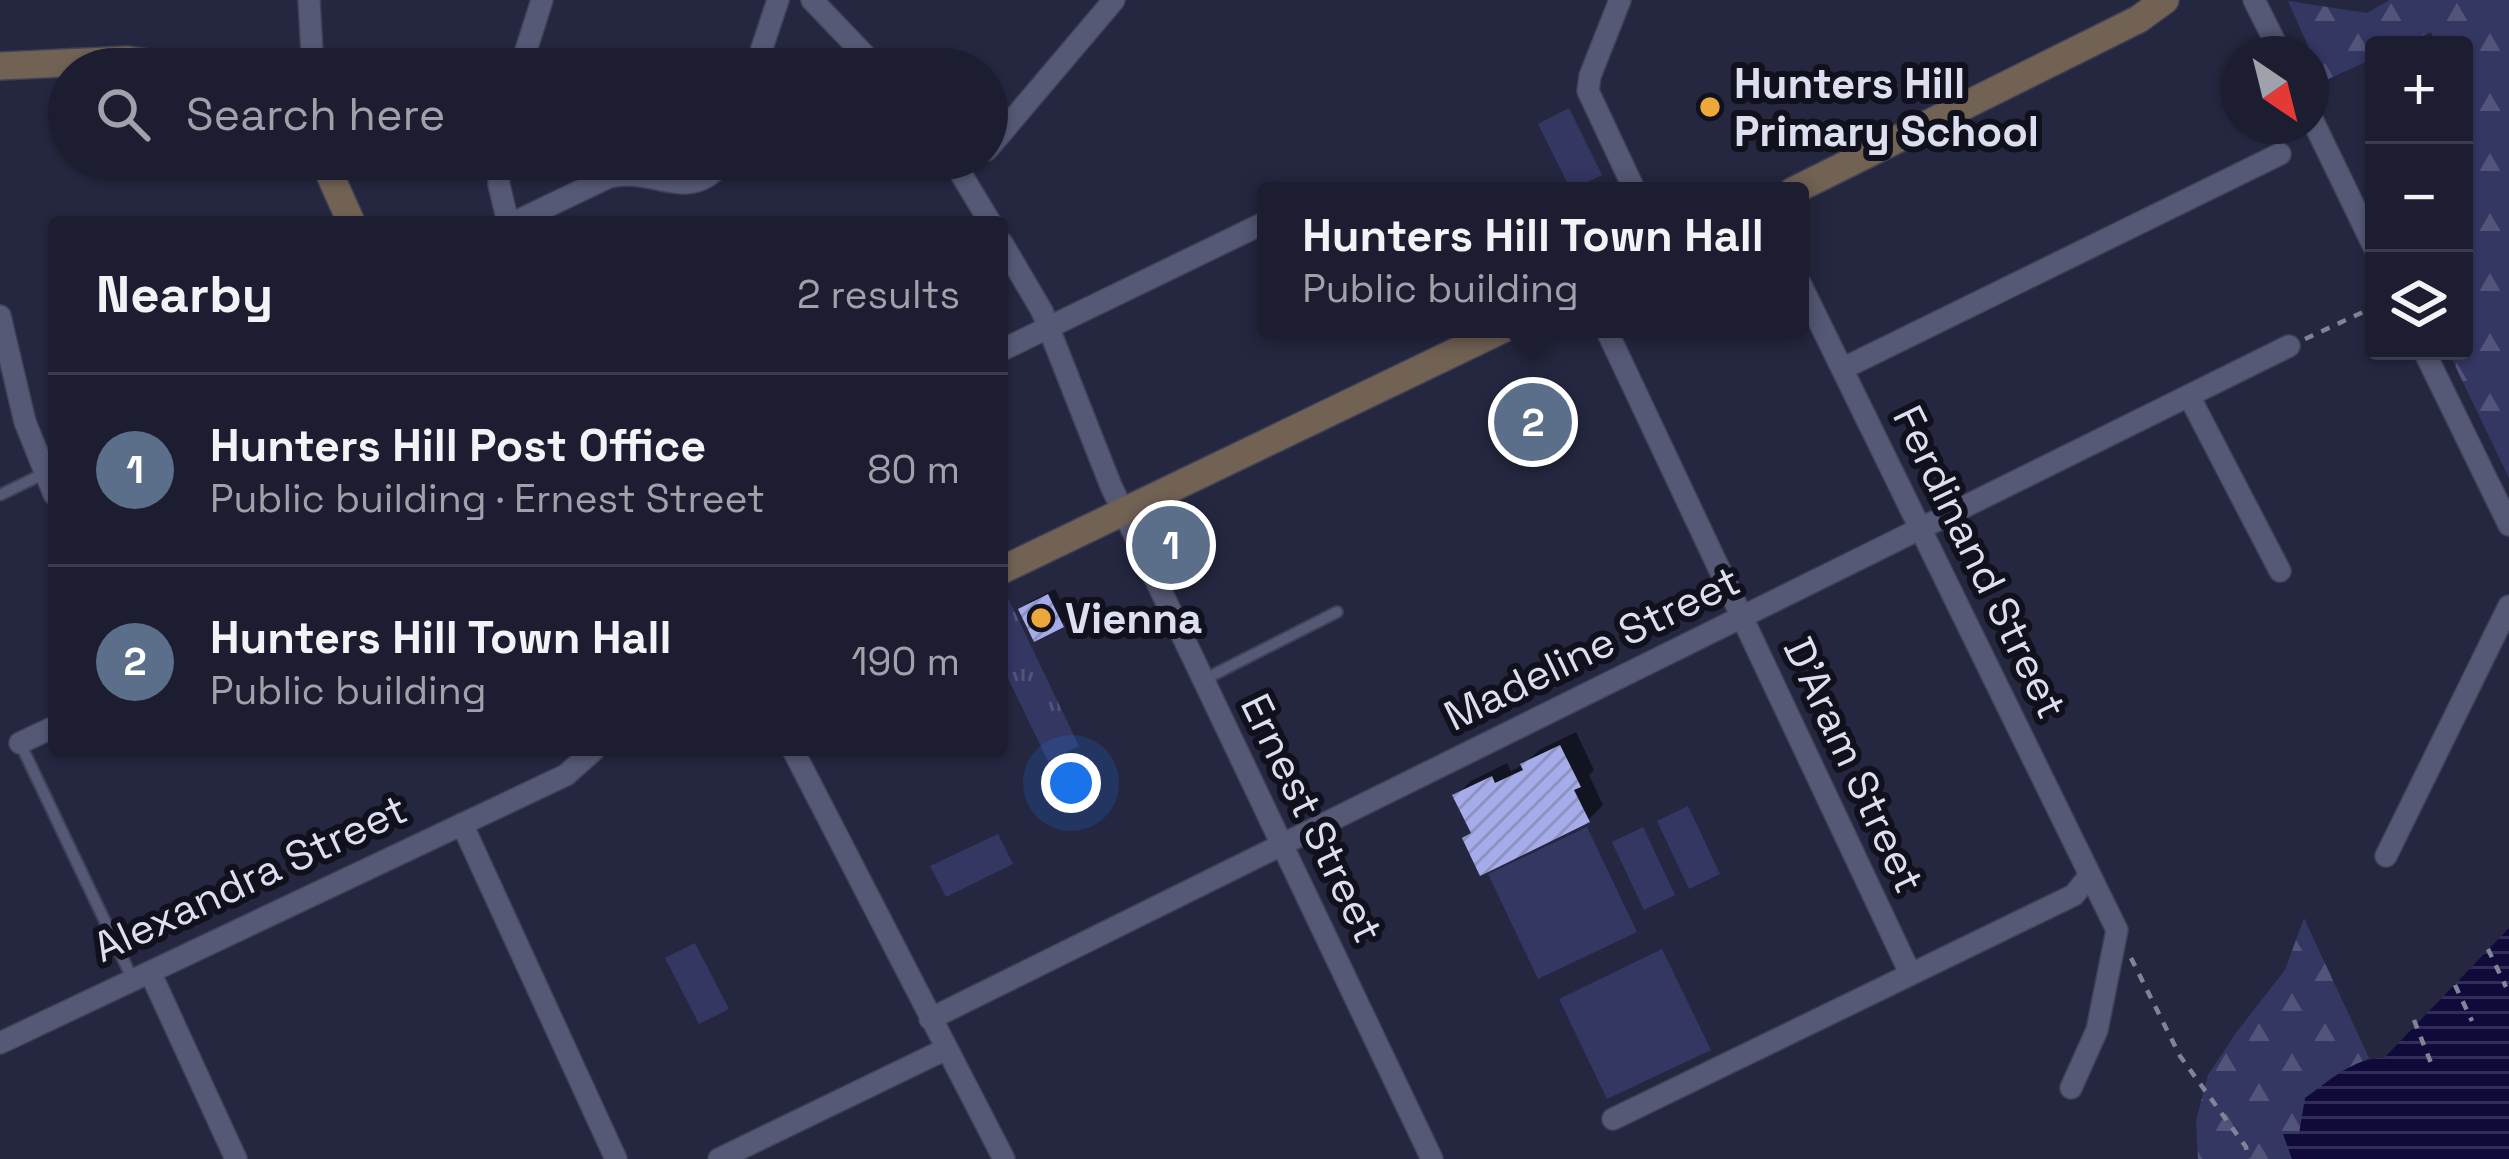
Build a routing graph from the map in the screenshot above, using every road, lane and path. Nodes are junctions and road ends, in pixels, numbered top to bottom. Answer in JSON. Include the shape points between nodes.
{"nodes":[{"id":1,"x":309,"y":0,"type":"edge"},
{"id":2,"x":542,"y":0,"type":"edge"},
{"id":3,"x":778,"y":0,"type":"edge"},
{"id":4,"x":812,"y":0,"type":"edge"},
{"id":5,"x":1114,"y":0,"type":"edge"},
{"id":6,"x":1620,"y":0,"type":"edge"},
{"id":7,"x":2165,"y":0,"type":"edge"},
{"id":8,"x":2254,"y":0,"type":"edge"},
{"id":9,"x":2272,"y":36,"type":"edge"},
{"id":10,"x":312,"y":48,"type":"edge"},
{"id":11,"x":527,"y":48,"type":"edge"},
{"id":12,"x":762,"y":48,"type":"edge"},
{"id":13,"x":858,"y":48,"type":"edge"},
{"id":14,"x":48,"y":64,"type":"edge"},
{"id":15,"x":0,"y":66,"type":"edge"},
{"id":16,"x":1008,"y":125,"type":"edge"},
{"id":17,"x":2324,"y":144,"type":"edge"},
{"id":18,"x":2280,"y":154,"type":"dead end"},
{"id":19,"x":332,"y":180,"type":"edge"},
{"id":20,"x":499,"y":180,"type":"edge"},
{"id":21,"x":602,"y":180,"type":"edge"},
{"id":22,"x":670,"y":180,"type":"edge"},
{"id":23,"x":704,"y":180,"type":"edge"},
{"id":24,"x":964,"y":180,"type":"edge"},
{"id":25,"x":1631,"y":182,"type":"edge"},
{"id":26,"x":1809,"y":183,"type":"edge"},
{"id":27,"x":348,"y":216,"type":"edge"},
{"id":28,"x":509,"y":216,"type":"edge"},
{"id":29,"x":524,"y":216,"type":"edge"},
{"id":30,"x":986,"y":216,"type":"edge"},
{"id":31,"x":1257,"y":227,"type":"edge"},
{"id":32,"x":2365,"y":228,"type":"edge"},
{"id":33,"x":1008,"y":253,"type":"edge"},
{"id":34,"x":1809,"y":302,"type":"edge"},
{"id":35,"x":2365,"y":311,"type":"edge"},
{"id":36,"x":0,"y":316,"type":"edge"},
{"id":37,"x":1049,"y":328,"type":"junction"},
{"id":38,"x":1484,"y":338,"type":"edge"},
{"id":39,"x":1610,"y":338,"type":"edge"},
{"id":40,"x":2289,"y":346,"type":"joint"},
{"id":41,"x":1008,"y":347,"type":"edge"},
{"id":42,"x":2428,"y":360,"type":"edge"},
{"id":43,"x":1842,"y":370,"type":"junction"},
{"id":44,"x":2189,"y":396,"type":"junction"},
{"id":45,"x":48,"y":478,"type":"edge"},
{"id":46,"x":48,"y":483,"type":"edge"},
{"id":47,"x":0,"y":495,"type":"edge"},
{"id":48,"x":1123,"y":511,"type":"junction"},
{"id":49,"x":2509,"y":525,"type":"edge"},
{"id":50,"x":1920,"y":529,"type":"junction"},
{"id":51,"x":1008,"y":567,"type":"edge"},
{"id":52,"x":2279,"y":571,"type":"dead end"},
{"id":53,"x":2509,"y":606,"type":"edge"},
{"id":54,"x":1336,"y":612,"type":"dead end"},
{"id":55,"x":1742,"y":617,"type":"junction"},
{"id":56,"x":1203,"y":680,"type":"junction"},
{"id":57,"x":48,"y":730,"type":"edge"},
{"id":58,"x":20,"y":743,"type":"joint"},
{"id":59,"x":587,"y":756,"type":"edge"},
{"id":60,"x":796,"y":756,"type":"edge"},
{"id":61,"x":462,"y":824,"type":"junction"},
{"id":62,"x":1282,"y":845,"type":"junction"},
{"id":63,"x":2386,"y":856,"type":"dead end"},
{"id":64,"x":2090,"y":875,"type":"junction"},
{"id":65,"x":2488,"y":949,"type":"dead end"},
{"id":66,"x":2131,"y":957,"type":"dead end"},
{"id":67,"x":1910,"y":973,"type":"junction"},
{"id":68,"x":141,"y":976,"type":"junction"},
{"id":69,"x":2455,"y":985,"type":"dead end"},
{"id":70,"x":2506,"y":987,"type":"edge"},
{"id":71,"x":930,"y":1019,"type":"junction"},
{"id":72,"x":2414,"y":1020,"type":"dead end"},
{"id":73,"x":2472,"y":1021,"type":"dead end"},
{"id":74,"x":0,"y":1043,"type":"edge"},
{"id":75,"x":946,"y":1049,"type":"junction"},
{"id":76,"x":2431,"y":1063,"type":"dead end"},
{"id":77,"x":2071,"y":1088,"type":"dead end"},
{"id":78,"x":1613,"y":1119,"type":"dead end"},
{"id":79,"x":236,"y":1159,"type":"edge"},
{"id":80,"x":616,"y":1159,"type":"edge"},
{"id":81,"x":718,"y":1159,"type":"edge"},
{"id":82,"x":1004,"y":1159,"type":"edge"},
{"id":83,"x":1432,"y":1159,"type":"edge"},
{"id":84,"x":2248,"y":1159,"type":"edge"}],
"edges":[{"from":1,"to":10,"type":"street"},
{"from":2,"to":11,"type":"street"},
{"from":3,"to":12,"type":"street"},
{"from":4,"to":13,"type":"street"},
{"from":5,"to":16,"type":"street"},
{"from":6,"to":25,"type":"street","via":[[1588,91]]},
{"from":7,"to":26,"type":"street"},
{"from":8,"to":9,"type":"street"},
{"from":14,"to":15,"type":"street"},
{"from":17,"to":32,"type":"street"},
{"from":18,"to":43,"type":"street"},
{"from":19,"to":27,"type":"street"},
{"from":20,"to":28,"type":"street"},
{"from":21,"to":29,"type":"street"},
{"from":22,"to":23,"type":"street"},
{"from":24,"to":30,"type":"street"},
{"from":31,"to":37,"type":"street"},
{"from":33,"to":37,"type":"street","name":"Ernest Street"},
{"from":34,"to":43,"type":"street","name":"Ferdinand Street"},
{"from":35,"to":40,"type":"path"},
{"from":36,"to":45,"type":"street","via":[[25,422]]},
{"from":37,"to":41,"type":"street"},
{"from":37,"to":48,"type":"street","name":"Ernest Street"},
{"from":38,"to":48,"type":"street"},
{"from":39,"to":55,"type":"street","name":"D'Aram Street"},
{"from":40,"to":44,"type":"street","name":"Madeline Street"},
{"from":42,"to":49,"type":"street"},
{"from":43,"to":50,"type":"street","name":"Ferdinand Street"},
{"from":44,"to":50,"type":"street","name":"Madeline Street"},
{"from":44,"to":52,"type":"street"},
{"from":46,"to":47,"type":"lane"},
{"from":48,"to":51,"type":"street"},
{"from":48,"to":56,"type":"street","name":"Ernest Street"},
{"from":50,"to":55,"type":"street","name":"Madeline Street"},
{"from":50,"to":64,"type":"street","name":"Ferdinand Street"},
{"from":53,"to":63,"type":"street"},
{"from":54,"to":56,"type":"lane"},
{"from":55,"to":62,"type":"street","name":"Madeline Street"},
{"from":55,"to":67,"type":"street","name":"D'Aram Street"},
{"from":56,"to":62,"type":"street","name":"Ernest Street"},
{"from":57,"to":58,"type":"street"},
{"from":58,"to":68,"type":"lane"},
{"from":59,"to":61,"type":"street","name":"Alexandra Street","via":[[566,775]]},
{"from":60,"to":71,"type":"street"},
{"from":61,"to":68,"type":"street","name":"Alexandra Street"},
{"from":61,"to":80,"type":"street"},
{"from":62,"to":71,"type":"street","name":"Madeline Street"},
{"from":62,"to":83,"type":"street","name":"Ernest Street"},
{"from":64,"to":67,"type":"street","via":[[2074,895]]},
{"from":64,"to":77,"type":"street","name":"Ferdinand Street","via":[[2117,930],[2097,1030]]},
{"from":65,"to":70,"type":"path"},
{"from":66,"to":84,"type":"path","via":[[2180,1056]]},
{"from":67,"to":78,"type":"street"},
{"from":68,"to":74,"type":"street","name":"Alexandra Street"},
{"from":68,"to":79,"type":"street"},
{"from":69,"to":73,"type":"path"},
{"from":71,"to":75,"type":"street"},
{"from":72,"to":76,"type":"path"},
{"from":75,"to":81,"type":"street"},
{"from":75,"to":82,"type":"street"}]}
